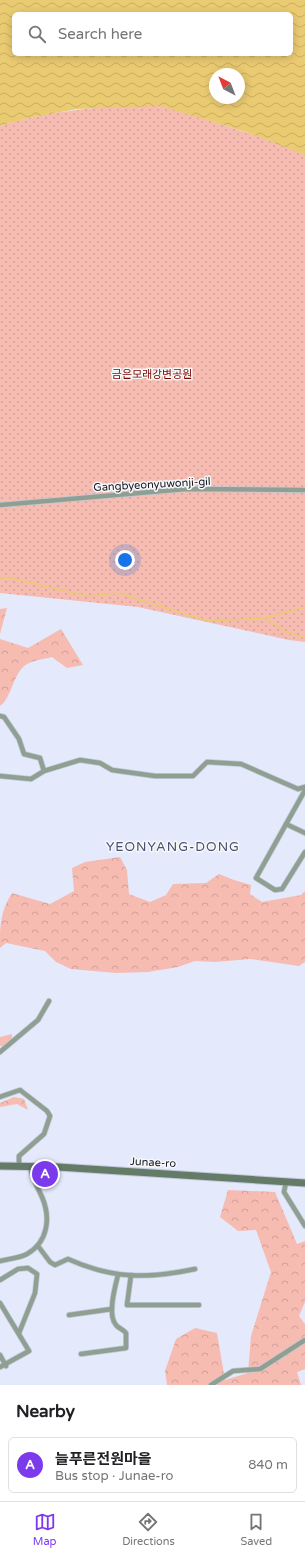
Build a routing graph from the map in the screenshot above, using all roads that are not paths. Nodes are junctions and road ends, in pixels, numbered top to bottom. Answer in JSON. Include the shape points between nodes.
{"nodes":[{"id":1,"x":305,"y":490,"type":"edge"},
{"id":2,"x":0,"y":505,"type":"edge"},
{"id":3,"x":0,"y":716,"type":"edge"},
{"id":4,"x":44,"y":771,"type":"junction"},
{"id":5,"x":0,"y":776,"type":"edge"},
{"id":6,"x":305,"y":787,"type":"edge"},
{"id":7,"x":305,"y":790,"type":"edge"},
{"id":8,"x":286,"y":824,"type":"junction"},
{"id":9,"x":305,"y":833,"type":"edge"},
{"id":10,"x":305,"y":852,"type":"edge"},
{"id":11,"x":49,"y":1001,"type":"dead end"},
{"id":12,"x":0,"y":1052,"type":"edge"},
{"id":13,"x":0,"y":1097,"type":"edge"},
{"id":14,"x":19,"y":1165,"type":"junction"},
{"id":15,"x":0,"y":1166,"type":"edge"},
{"id":16,"x":30,"y":1166,"type":"junction"},
{"id":17,"x":286,"y":1182,"type":"junction"},
{"id":18,"x":305,"y":1183,"type":"edge"},
{"id":19,"x":305,"y":1226,"type":"edge"},
{"id":20,"x":38,"y":1246,"type":"junction"},
{"id":21,"x":0,"y":1261,"type":"edge"},
{"id":22,"x":196,"y":1269,"type":"dead end"},
{"id":23,"x":118,"y":1275,"type":"junction"},
{"id":24,"x":131,"y":1275,"type":"junction"},
{"id":25,"x":0,"y":1280,"type":"edge"},
{"id":26,"x":0,"y":1303,"type":"edge"},
{"id":27,"x":199,"y":1305,"type":"dead end"},
{"id":28,"x":112,"y":1309,"type":"junction"},
{"id":29,"x":68,"y":1315,"type":"dead end"},
{"id":30,"x":19,"y":1333,"type":"junction"},
{"id":31,"x":305,"y":1340,"type":"edge"},
{"id":32,"x":81,"y":1354,"type":"dead end"},
{"id":33,"x":0,"y":1355,"type":"edge"},
{"id":34,"x":6,"y":1366,"type":"junction"},
{"id":35,"x":0,"y":1367,"type":"edge"},
{"id":36,"x":211,"y":1385,"type":"edge"}],
"edges":[{"from":1,"to":2,"type":"street","name":"Gangbyeonyuwonji-gil","via":[[186,489]]},
{"from":3,"to":4,"type":"street","via":[[4,717],[19,739],[24,754],[40,758]]},
{"from":4,"to":5,"type":"street","via":[[31,779]]},
{"from":4,"to":6,"type":"street","via":[[80,760],[100,763],[112,770],[155,776],[192,776],[207,762],[241,764],[298,789]]},
{"from":7,"to":8,"type":"street"},
{"from":8,"to":9,"type":"street"},
{"from":8,"to":10,"type":"street","via":[[256,878],[274,890],[282,889]]},
{"from":11,"to":12,"type":"street","via":[[38,1020]]},
{"from":13,"to":14,"type":"street","via":[[20,1090],[50,1116],[44,1134],[19,1156]]},
{"from":14,"to":15,"type":"main road","name":"Junae-ro"},
{"from":14,"to":16,"type":"main road","name":"Junae-ro"},
{"from":16,"to":17,"type":"main road","name":"Junae-ro"},
{"from":16,"to":20,"type":"street","via":[[32,1178],[47,1212],[47,1228]]},
{"from":17,"to":18,"type":"main road","name":"Junae-ro"},
{"from":17,"to":19,"type":"street","via":[[284,1192]]},
{"from":20,"to":21,"type":"street","via":[[26,1254]]},
{"from":20,"to":23,"type":"street","via":[[55,1265],[68,1259],[92,1269]]},
{"from":22,"to":24,"type":"street","via":[[170,1274]]},
{"from":23,"to":24,"type":"street"},
{"from":23,"to":28,"type":"street","via":[[113,1290]]},
{"from":24,"to":27,"type":"street","via":[[127,1305]]},
{"from":25,"to":30,"type":"street","via":[[18,1270],[28,1268],[37,1274],[35,1293]]},
{"from":26,"to":30,"type":"street"},
{"from":28,"to":29,"type":"street"},
{"from":28,"to":32,"type":"street","via":[[116,1325],[126,1333],[126,1348]]},
{"from":30,"to":34,"type":"street","via":[[29,1351]]},
{"from":31,"to":36,"type":"street","via":[[260,1369],[233,1371]]},
{"from":33,"to":34,"type":"street"},
{"from":34,"to":35,"type":"street"}]}
